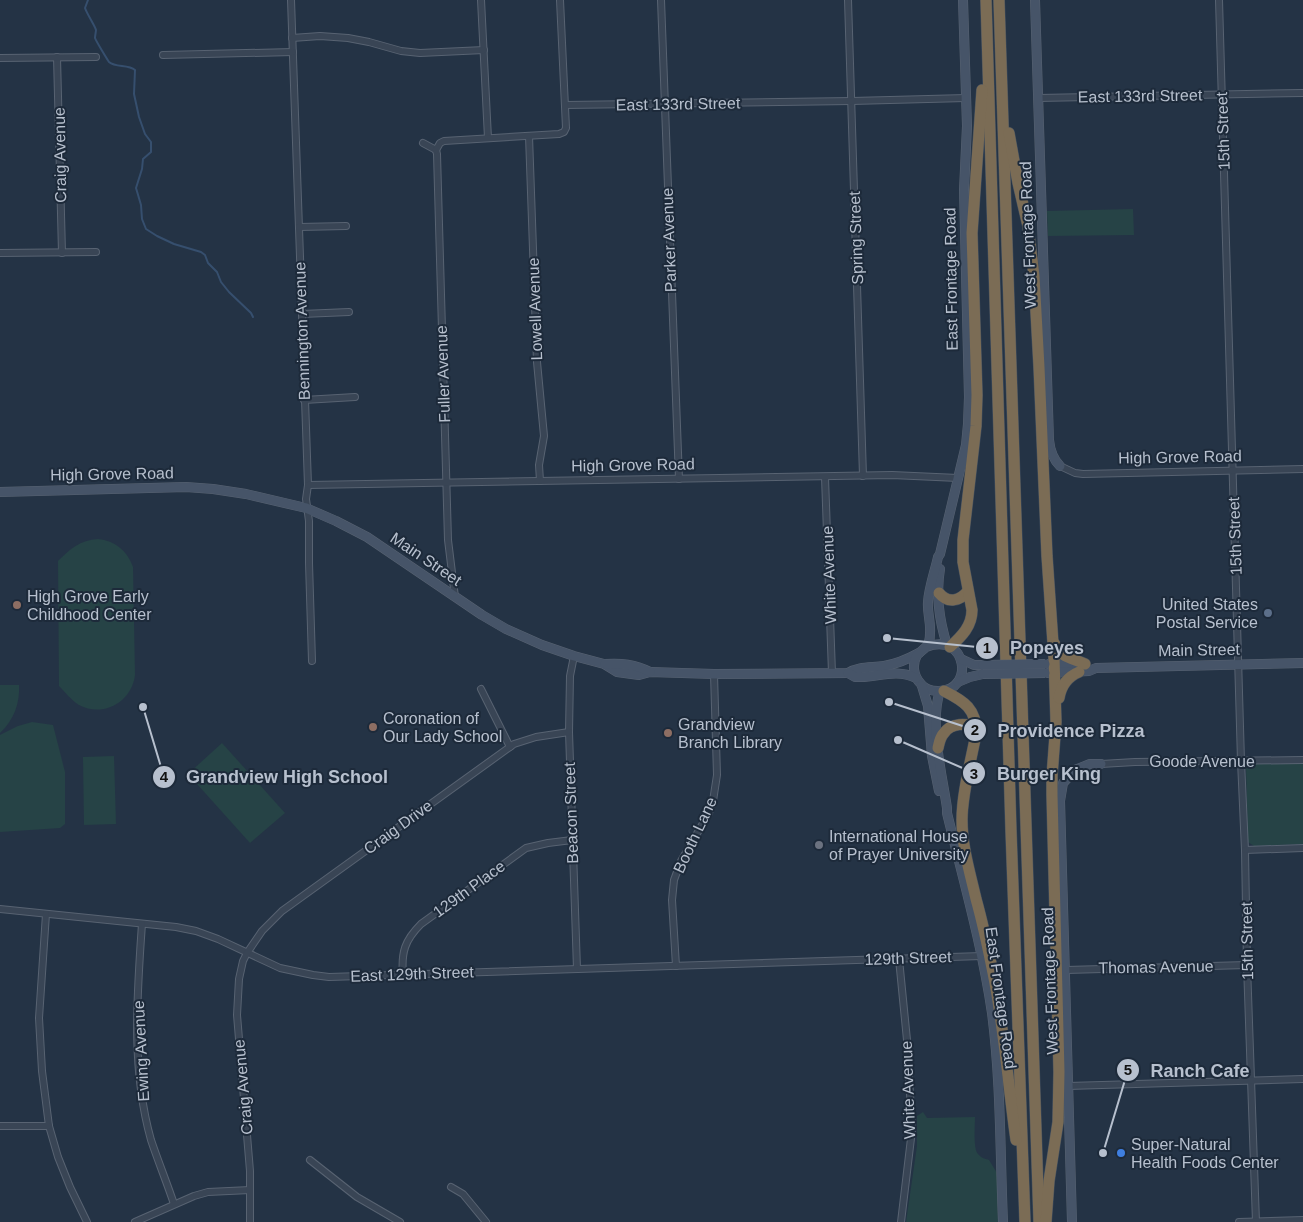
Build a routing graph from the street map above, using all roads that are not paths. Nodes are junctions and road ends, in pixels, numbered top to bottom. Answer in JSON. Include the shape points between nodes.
{"nodes":[{"id":1,"x":291,"y":0,"type":"edge"},
{"id":2,"x":481,"y":0,"type":"edge"},
{"id":3,"x":560,"y":0,"type":"edge"},
{"id":4,"x":661,"y":0,"type":"edge"},
{"id":5,"x":848,"y":0,"type":"edge"},
{"id":6,"x":962,"y":0,"type":"edge"},
{"id":7,"x":986,"y":0,"type":"edge"},
{"id":8,"x":999,"y":0,"type":"edge"},
{"id":9,"x":1035,"y":0,"type":"edge"},
{"id":10,"x":1219,"y":0,"type":"edge"},
{"id":11,"x":292,"y":38,"type":"junction"},
{"id":12,"x":484,"y":50,"type":"junction"},
{"id":13,"x":293,"y":52,"type":"junction"},
{"id":14,"x":163,"y":55,"type":"dead end"},
{"id":15,"x":57,"y":57,"type":"junction"},
{"id":16,"x":96,"y":57,"type":"dead end"},
{"id":17,"x":0,"y":58,"type":"edge"},
{"id":18,"x":988,"y":67,"type":"junction"},
{"id":19,"x":1002,"y":86,"type":"junction"},
{"id":20,"x":1303,"y":93,"type":"edge"},
{"id":21,"x":1222,"y":95,"type":"junction"},
{"id":22,"x":966,"y":98,"type":"junction"},
{"id":23,"x":1038,"y":98,"type":"junction"},
{"id":24,"x":852,"y":101,"type":"junction"},
{"id":25,"x":664,"y":104,"type":"junction"},
{"id":26,"x":565,"y":105,"type":"junction"},
{"id":27,"x":529,"y":136,"type":"junction"},
{"id":28,"x":488,"y":138,"type":"junction"},
{"id":29,"x":424,"y":144,"type":"dead end"},
{"id":30,"x":436,"y":150,"type":"junction"},
{"id":31,"x":346,"y":226,"type":"dead end"},
{"id":32,"x":299,"y":227,"type":"junction"},
{"id":33,"x":96,"y":252,"type":"dead end"},
{"id":34,"x":0,"y":253,"type":"edge"},
{"id":35,"x":62,"y":253,"type":"junction"},
{"id":36,"x":349,"y":312,"type":"dead end"},
{"id":37,"x":302,"y":314,"type":"junction"},
{"id":38,"x":355,"y":397,"type":"dead end"},
{"id":39,"x":304,"y":400,"type":"junction"},
{"id":40,"x":1060,"y":466,"type":"joint"},
{"id":41,"x":1303,"y":469,"type":"edge"},
{"id":42,"x":1234,"y":470,"type":"junction"},
{"id":43,"x":825,"y":476,"type":"junction"},
{"id":44,"x":863,"y":476,"type":"junction"},
{"id":45,"x":958,"y":478,"type":"junction"},
{"id":46,"x":679,"y":479,"type":"junction"},
{"id":47,"x":540,"y":481,"type":"junction"},
{"id":48,"x":446,"y":483,"type":"junction"},
{"id":49,"x":308,"y":485,"type":"junction"},
{"id":50,"x":225,"y":491,"type":"joint"},
{"id":51,"x":0,"y":492,"type":"edge"},
{"id":52,"x":306,"y":508,"type":"junction"},
{"id":53,"x":940,"y":554,"type":"junction"},
{"id":54,"x":968,"y":591,"type":"junction"},
{"id":55,"x":938,"y":593,"type":"junction"},
{"id":56,"x":456,"y":597,"type":"junction"},
{"id":57,"x":1054,"y":643,"type":"junction"},
{"id":58,"x":948,"y":646,"type":"junction"},
{"id":59,"x":922,"y":650,"type":"junction"},
{"id":60,"x":574,"y":656,"type":"junction"},
{"id":61,"x":961,"y":659,"type":"junction"},
{"id":62,"x":312,"y":661,"type":"dead end"},
{"id":63,"x":1303,"y":662,"type":"edge"},
{"id":64,"x":1239,"y":664,"type":"junction"},
{"id":65,"x":1086,"y":668,"type":"junction"},
{"id":66,"x":983,"y":669,"type":"junction"},
{"id":67,"x":1050,"y":669,"type":"junction"},
{"id":68,"x":832,"y":673,"type":"junction"},
{"id":69,"x":848,"y":673,"type":"junction"},
{"id":70,"x":714,"y":674,"type":"junction"},
{"id":71,"x":916,"y":678,"type":"junction"},
{"id":72,"x":957,"y":682,"type":"junction"},
{"id":73,"x":922,"y":686,"type":"junction"},
{"id":74,"x":481,"y":689,"type":"dead end"},
{"id":75,"x":942,"y":691,"type":"junction"},
{"id":76,"x":1056,"y":704,"type":"junction"},
{"id":77,"x":976,"y":729,"type":"junction"},
{"id":78,"x":569,"y":732,"type":"junction"},
{"id":79,"x":510,"y":747,"type":"junction"},
{"id":80,"x":938,"y":748,"type":"junction"},
{"id":81,"x":1303,"y":760,"type":"edge"},
{"id":82,"x":1241,"y":761,"type":"junction"},
{"id":83,"x":1101,"y":764,"type":"joint"},
{"id":84,"x":947,"y":812,"type":"junction"},
{"id":85,"x":572,"y":840,"type":"junction"},
{"id":86,"x":1303,"y":848,"type":"edge"},
{"id":87,"x":1245,"y":850,"type":"junction"},
{"id":88,"x":0,"y":909,"type":"edge"},
{"id":89,"x":46,"y":914,"type":"junction"},
{"id":90,"x":142,"y":924,"type":"junction"},
{"id":91,"x":247,"y":953,"type":"junction"},
{"id":92,"x":982,"y":956,"type":"junction"},
{"id":93,"x":899,"y":959,"type":"junction"},
{"id":94,"x":833,"y":961,"type":"joint"},
{"id":95,"x":1247,"y":965,"type":"junction"},
{"id":96,"x":676,"y":966,"type":"junction"},
{"id":97,"x":576,"y":970,"type":"junction"},
{"id":98,"x":1066,"y":970,"type":"junction"},
{"id":99,"x":402,"y":975,"type":"junction"},
{"id":100,"x":1303,"y":1079,"type":"edge"},
{"id":101,"x":1251,"y":1080,"type":"junction"},
{"id":102,"x":1068,"y":1086,"type":"junction"},
{"id":103,"x":0,"y":1126,"type":"edge"},
{"id":104,"x":49,"y":1126,"type":"junction"},
{"id":105,"x":310,"y":1160,"type":"dead end"},
{"id":106,"x":1023,"y":1179,"type":"junction"},
{"id":107,"x":451,"y":1187,"type":"dead end"},
{"id":108,"x":250,"y":1190,"type":"junction"},
{"id":109,"x":174,"y":1204,"type":"junction"},
{"id":110,"x":389,"y":1219,"type":"edge"},
{"id":111,"x":1303,"y":1220,"type":"edge"},
{"id":112,"x":86,"y":1222,"type":"edge"},
{"id":113,"x":135,"y":1222,"type":"edge"},
{"id":114,"x":250,"y":1222,"type":"edge"},
{"id":115,"x":400,"y":1222,"type":"edge"},
{"id":116,"x":486,"y":1222,"type":"edge"},
{"id":117,"x":902,"y":1222,"type":"edge"},
{"id":118,"x":1003,"y":1222,"type":"edge"},
{"id":119,"x":1025,"y":1222,"type":"edge"},
{"id":120,"x":1039,"y":1222,"type":"edge"},
{"id":121,"x":1046,"y":1222,"type":"edge"},
{"id":122,"x":1072,"y":1222,"type":"edge"},
{"id":123,"x":1239,"y":1222,"type":"edge"},
{"id":124,"x":1256,"y":1222,"type":"edge"}],
"edges":[{"from":1,"to":11,"type":"street","name":"Bennington Avenue"},
{"from":2,"to":12,"type":"street"},
{"from":3,"to":26,"type":"street"},
{"from":4,"to":25,"type":"street","name":"Parker Avenue"},
{"from":5,"to":24,"type":"street","name":"Spring Street"},
{"from":6,"to":22,"type":"street","name":"East Frontage Road"},
{"from":7,"to":18,"type":"highway"},
{"from":8,"to":19,"type":"highway"},
{"from":9,"to":23,"type":"street","name":"West Frontage Road"},
{"from":10,"to":21,"type":"street","name":"15th Street"},
{"from":11,"to":12,"type":"street","via":[[348,38],[420,53]]},
{"from":11,"to":13,"type":"street","name":"Bennington Avenue"},
{"from":12,"to":28,"type":"street"},
{"from":13,"to":14,"type":"street"},
{"from":13,"to":32,"type":"street","name":"Bennington Avenue"},
{"from":15,"to":16,"type":"street"},
{"from":15,"to":17,"type":"street"},
{"from":15,"to":35,"type":"street","name":"Craig Avenue"},
{"from":18,"to":54,"type":"highway","via":[[982,88],[972,224],[977,410],[963,540]]},
{"from":18,"to":106,"type":"highway"},
{"from":19,"to":57,"type":"highway","via":[[1034,276]]},
{"from":19,"to":120,"type":"highway"},
{"from":20,"to":21,"type":"street","name":"East 133rd Street"},
{"from":21,"to":23,"type":"street","name":"East 133rd Street"},
{"from":21,"to":42,"type":"street","name":"15th Street"},
{"from":22,"to":24,"type":"street","name":"East 133rd Street"},
{"from":22,"to":45,"type":"street","name":"East Frontage Road","via":[[964,232],[969,397],[966,446]]},
{"from":23,"to":40,"type":"street","name":"West Frontage Road","via":[[1049,440],[1052,454]]},
{"from":24,"to":25,"type":"street","name":"East 133rd Street"},
{"from":24,"to":44,"type":"street","name":"Spring Street"},
{"from":25,"to":26,"type":"street","name":"East 133rd Street"},
{"from":25,"to":46,"type":"street","name":"Parker Avenue"},
{"from":26,"to":27,"type":"street","via":[[564,132]]},
{"from":27,"to":28,"type":"street"},
{"from":27,"to":47,"type":"street","name":"Lowell Avenue","via":[[537,362],[544,436]]},
{"from":28,"to":30,"type":"street","via":[[444,141]]},
{"from":29,"to":30,"type":"street"},
{"from":30,"to":48,"type":"street","name":"Fuller Avenue"},
{"from":31,"to":32,"type":"street"},
{"from":32,"to":37,"type":"street","name":"Bennington Avenue"},
{"from":33,"to":35,"type":"street"},
{"from":34,"to":35,"type":"street"},
{"from":36,"to":37,"type":"street"},
{"from":37,"to":39,"type":"street","name":"Bennington Avenue"},
{"from":38,"to":39,"type":"street"},
{"from":39,"to":49,"type":"street","name":"Bennington Avenue"},
{"from":40,"to":42,"type":"street","name":"High Grove Road","via":[[1083,474]]},
{"from":41,"to":42,"type":"street","name":"High Grove Road"},
{"from":42,"to":64,"type":"street","name":"15th Street"},
{"from":43,"to":44,"type":"street","name":"High Grove Road"},
{"from":43,"to":46,"type":"street","name":"High Grove Road"},
{"from":43,"to":68,"type":"street","name":"White Avenue"},
{"from":44,"to":45,"type":"street","name":"High Grove Road"},
{"from":45,"to":53,"type":"street","name":"East Frontage Road"},
{"from":46,"to":47,"type":"street","name":"High Grove Road"},
{"from":47,"to":48,"type":"street","name":"High Grove Road"},
{"from":48,"to":49,"type":"street","name":"High Grove Road"},
{"from":48,"to":56,"type":"street","name":"Fuller Avenue","via":[[448,540]]},
{"from":49,"to":52,"type":"street","name":"Bennington Avenue"},
{"from":50,"to":51,"type":"street","name":"High Grove Road","via":[[186,487]]},
{"from":50,"to":52,"type":"street","name":"Main Street"},
{"from":52,"to":56,"type":"street","name":"Main Street","via":[[367,537]]},
{"from":52,"to":62,"type":"street","name":"Bennington Avenue"},
{"from":53,"to":55,"type":"street","name":"East Frontage Road"},
{"from":53,"to":59,"type":"street","name":"East Frontage Road","via":[[928,598],[929,640]]},
{"from":54,"to":55,"type":"highway","via":[[961,598],[952,600]]},
{"from":54,"to":58,"type":"highway","via":[[972,610],[970,622],[962,635]]},
{"from":55,"to":58,"type":"street","name":"East Frontage Road","via":[[940,619]]},
{"from":56,"to":60,"type":"street","name":"Main Street","via":[[506,628]]},
{"from":57,"to":65,"type":"highway","via":[[1066,657]]},
{"from":57,"to":67,"type":"highway"},
{"from":58,"to":59,"type":"street","via":[[936,644]]},
{"from":58,"to":61,"type":"street"},
{"from":59,"to":69,"type":"street","name":"Main Street","via":[[892,665],[854,669]]},
{"from":59,"to":71,"type":"street","via":[[914,665]]},
{"from":60,"to":70,"type":"street","name":"Main Street","via":[[604,664],[617,672],[639,675],[650,672]]},
{"from":60,"to":78,"type":"street","name":"Beacon Street","via":[[570,676]]},
{"from":61,"to":66,"type":"street","name":"Main Street"},
{"from":61,"to":72,"type":"street","via":[[962,672]]},
{"from":63,"to":64,"type":"street","name":"Main Street"},
{"from":64,"to":65,"type":"street","name":"Main Street"},
{"from":64,"to":82,"type":"street","name":"15th Street"},
{"from":65,"to":67,"type":"street","name":"Main Street"},
{"from":65,"to":76,"type":"highway","via":[[1065,682]]},
{"from":66,"to":67,"type":"street","name":"Main Street","bridge":true},
{"from":66,"to":72,"type":"street","name":"Main Street"},
{"from":67,"to":76,"type":"highway"},
{"from":68,"to":69,"type":"street","name":"Main Street"},
{"from":68,"to":70,"type":"street","name":"Main Street"},
{"from":69,"to":71,"type":"street","name":"Main Street","via":[[855,677],[899,673]]},
{"from":70,"to":96,"type":"street","name":"Booth Lane","via":[[716,788],[709,813],[681,861],[674,880]]},
{"from":71,"to":73,"type":"street"},
{"from":72,"to":75,"type":"street"},
{"from":73,"to":75,"type":"street"},
{"from":73,"to":84,"type":"street","name":"East Frontage Road","via":[[928,706],[934,772]]},
{"from":74,"to":79,"type":"street"},
{"from":75,"to":77,"type":"highway","via":[[966,704]]},
{"from":75,"to":80,"type":"street","name":"East Frontage Road","via":[[936,710]]},
{"from":76,"to":121,"type":"highway","via":[[1052,795],[1059,1088]]},
{"from":77,"to":80,"type":"highway","via":[[966,724],[949,728]]},
{"from":77,"to":106,"type":"highway","via":[[963,804],[962,838],[995,984]]},
{"from":78,"to":79,"type":"street","name":"Craig Drive","via":[[536,737]]},
{"from":78,"to":85,"type":"street","name":"Beacon Street"},
{"from":79,"to":91,"type":"street","name":"Craig Drive","via":[[282,911],[262,931]]},
{"from":80,"to":84,"type":"street","name":"East Frontage Road"},
{"from":81,"to":82,"type":"street","name":"Goode Avenue"},
{"from":82,"to":83,"type":"street","name":"Goode Avenue"},
{"from":82,"to":87,"type":"street","name":"15th Street"},
{"from":83,"to":98,"type":"street","name":"West Frontage Road","via":[[1075,770],[1063,783],[1060,801]]},
{"from":84,"to":92,"type":"street","name":"East Frontage Road"},
{"from":85,"to":97,"type":"street","name":"Beacon Street"},
{"from":85,"to":99,"type":"street","name":"129th Place","via":[[526,848],[420,924],[405,946]]},
{"from":86,"to":87,"type":"street"},
{"from":87,"to":95,"type":"street","name":"15th Street"},
{"from":88,"to":89,"type":"street","name":"East 129th Street"},
{"from":89,"to":90,"type":"street","name":"East 129th Street"},
{"from":89,"to":104,"type":"street","via":[[39,1018]]},
{"from":90,"to":91,"type":"street","name":"East 129th Street","via":[[196,931]]},
{"from":90,"to":109,"type":"street","name":"Ewing Avenue","via":[[136,1017],[139,1074],[151,1140]]},
{"from":91,"to":99,"type":"street","name":"East 129th Street","via":[[280,968],[313,975]]},
{"from":91,"to":108,"type":"street","name":"Craig Avenue","via":[[239,979],[237,1015]]},
{"from":92,"to":93,"type":"street","name":"129th Street"},
{"from":92,"to":118,"type":"street","name":"East Frontage Road","via":[[997,1066]]},
{"from":93,"to":94,"type":"street","name":"129th Street"},
{"from":93,"to":117,"type":"street","name":"White Avenue","via":[[912,1130]]},
{"from":94,"to":96,"type":"street","name":"East 129th Street"},
{"from":95,"to":98,"type":"street","name":"Thomas Avenue"},
{"from":95,"to":101,"type":"street","name":"15th Street"},
{"from":96,"to":97,"type":"street","name":"East 129th Street"},
{"from":97,"to":99,"type":"street","name":"East 129th Street"},
{"from":98,"to":102,"type":"street","name":"West Frontage Road"},
{"from":100,"to":101,"type":"street"},
{"from":101,"to":102,"type":"street"},
{"from":101,"to":124,"type":"street","name":"15th Street"},
{"from":102,"to":122,"type":"street","name":"West Frontage Road"},
{"from":103,"to":104,"type":"street"},
{"from":104,"to":112,"type":"street","via":[[58,1157]]},
{"from":105,"to":110,"type":"street"},
{"from":106,"to":119,"type":"highway"},
{"from":107,"to":116,"type":"street","via":[[463,1194]]},
{"from":108,"to":109,"type":"street","via":[[208,1192]]},
{"from":108,"to":114,"type":"street","name":"Craig Avenue"},
{"from":109,"to":113,"type":"street"},
{"from":110,"to":115,"type":"street"},
{"from":111,"to":124,"type":"street"},
{"from":123,"to":124,"type":"street"}]}
